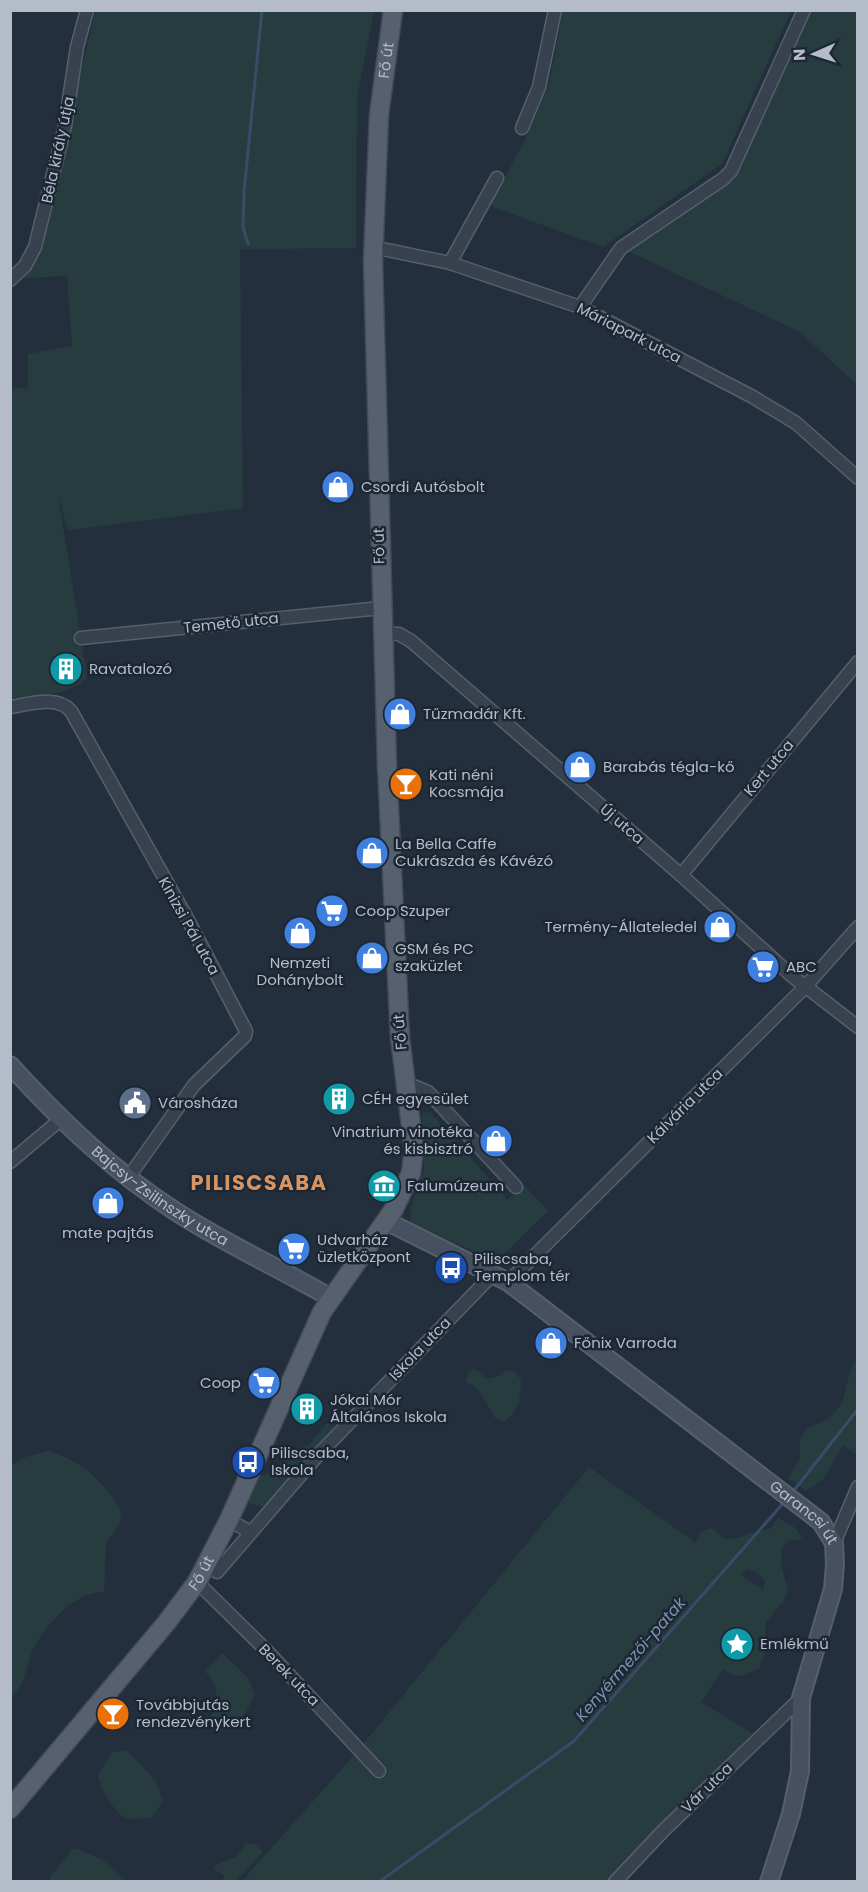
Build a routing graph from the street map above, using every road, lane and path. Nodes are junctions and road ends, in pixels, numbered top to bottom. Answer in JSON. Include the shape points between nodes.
{"nodes":[{"id":1,"x":87,"y":10,"type":"edge"},
{"id":2,"x":393,"y":10,"type":"edge"},
{"id":3,"x":555,"y":10,"type":"edge"},
{"id":4,"x":804,"y":10,"type":"edge"},
{"id":5,"x":522,"y":128,"type":"dead end"},
{"id":6,"x":497,"y":178,"type":"dead end"},
{"id":7,"x":373,"y":247,"type":"junction"},
{"id":8,"x":450,"y":263,"type":"junction"},
{"id":9,"x":10,"y":280,"type":"edge"},
{"id":10,"x":580,"y":307,"type":"junction"},
{"id":11,"x":858,"y":477,"type":"edge"},
{"id":12,"x":381,"y":608,"type":"junction"},
{"id":13,"x":382,"y":633,"type":"junction"},
{"id":14,"x":81,"y":638,"type":"dead end"},
{"id":15,"x":858,"y":662,"type":"edge"},
{"id":16,"x":10,"y":706,"type":"edge"},
{"id":17,"x":681,"y":875,"type":"junction"},
{"id":18,"x":858,"y":927,"type":"edge"},
{"id":19,"x":805,"y":987,"type":"junction"},
{"id":20,"x":858,"y":1027,"type":"edge"},
{"id":21,"x":10,"y":1065,"type":"edge"},
{"id":22,"x":406,"y":1083,"type":"junction"},
{"id":23,"x":60,"y":1120,"type":"junction"},
{"id":24,"x":10,"y":1162,"type":"edge"},
{"id":25,"x":128,"y":1178,"type":"junction"},
{"id":26,"x":516,"y":1187,"type":"dead end"},
{"id":27,"x":386,"y":1221,"type":"junction"},
{"id":28,"x":494,"y":1273,"type":"junction"},
{"id":29,"x":508,"y":1282,"type":"junction"},
{"id":30,"x":331,"y":1298,"type":"junction"},
{"id":31,"x":858,"y":1487,"type":"edge"},
{"id":32,"x":229,"y":1520,"type":"junction"},
{"id":33,"x":250,"y":1532,"type":"junction"},
{"id":34,"x":834,"y":1543,"type":"junction"},
{"id":35,"x":217,"y":1572,"type":"dead end"},
{"id":36,"x":196,"y":1582,"type":"junction"},
{"id":37,"x":801,"y":1698,"type":"junction"},
{"id":38,"x":379,"y":1771,"type":"dead end"},
{"id":39,"x":10,"y":1809,"type":"edge"},
{"id":40,"x":615,"y":1881,"type":"edge"},
{"id":41,"x":769,"y":1881,"type":"edge"}],
"edges":[{"from":1,"to":9,"type":"street","name":"Béla király útja","via":[[65,126],[35,247],[25,266]]},
{"from":2,"to":7,"type":"main road","name":"Fő út","via":[[379,115]]},
{"from":3,"to":5,"type":"street","via":[[541,78]]},
{"from":4,"to":10,"type":"street","via":[[731,171],[621,248]]},
{"from":6,"to":8,"type":"street"},
{"from":7,"to":8,"type":"street","name":"Máriapark utca"},
{"from":7,"to":12,"type":"main road","name":"Fő út"},
{"from":8,"to":10,"type":"street","name":"Máriapark utca"},
{"from":10,"to":11,"type":"street","name":"Máriapark utca","via":[[796,423]]},
{"from":12,"to":13,"type":"main road","name":"Fő út"},
{"from":12,"to":14,"type":"street","name":"Temető utca"},
{"from":13,"to":17,"type":"street","name":"Új utca","via":[[399,634],[411,641]]},
{"from":13,"to":22,"type":"main road","name":"Fő út","via":[[392,902]]},
{"from":15,"to":17,"type":"street","name":"Kert utca"},
{"from":16,"to":25,"type":"street","name":"Kinizsi Pál utca","via":[[53,702],[65,704],[71,711],[246,1031],[194,1084]]},
{"from":17,"to":19,"type":"street","name":"Új utca"},
{"from":18,"to":19,"type":"street","name":"Kálvária utca"},
{"from":19,"to":20,"type":"street","name":"Új utca"},
{"from":19,"to":29,"type":"street","name":"Kálvária utca"},
{"from":21,"to":23,"type":"main road","name":"Bajcsy-Zsilinszky utca"},
{"from":22,"to":26,"type":"street","via":[[428,1092]]},
{"from":22,"to":27,"type":"main road","name":"Fő út","via":[[414,1149],[411,1173]]},
{"from":23,"to":24,"type":"street"},
{"from":23,"to":25,"type":"main road","name":"Bajcsy-Zsilinszky utca"},
{"from":25,"to":30,"type":"main road","name":"Bajcsy-Zsilinszky utca","via":[[209,1232]]},
{"from":27,"to":28,"type":"main road","name":"Garancsi út"},
{"from":27,"to":30,"type":"main road","name":"Fő út"},
{"from":28,"to":29,"type":"main road","name":"Garancsi út"},
{"from":28,"to":33,"type":"street","name":"Iskola utca","via":[[317,1456]]},
{"from":29,"to":34,"type":"main road","name":"Garancsi út","via":[[821,1522]]},
{"from":30,"to":32,"type":"main road","name":"Fő út"},
{"from":31,"to":34,"type":"street"},
{"from":32,"to":33,"type":"street"},
{"from":32,"to":36,"type":"main road","name":"Fő út"},
{"from":33,"to":35,"type":"street","name":"Iskola utca"},
{"from":34,"to":37,"type":"main road","name":"Garancsi út","via":[[833,1588]]},
{"from":36,"to":38,"type":"street","name":"Berek utca"},
{"from":36,"to":39,"type":"main road","name":"Fő út"},
{"from":37,"to":40,"type":"street","name":"Vár utca"},
{"from":37,"to":41,"type":"main road","name":"Garancsi út","via":[[800,1771],[791,1814]]}]}
